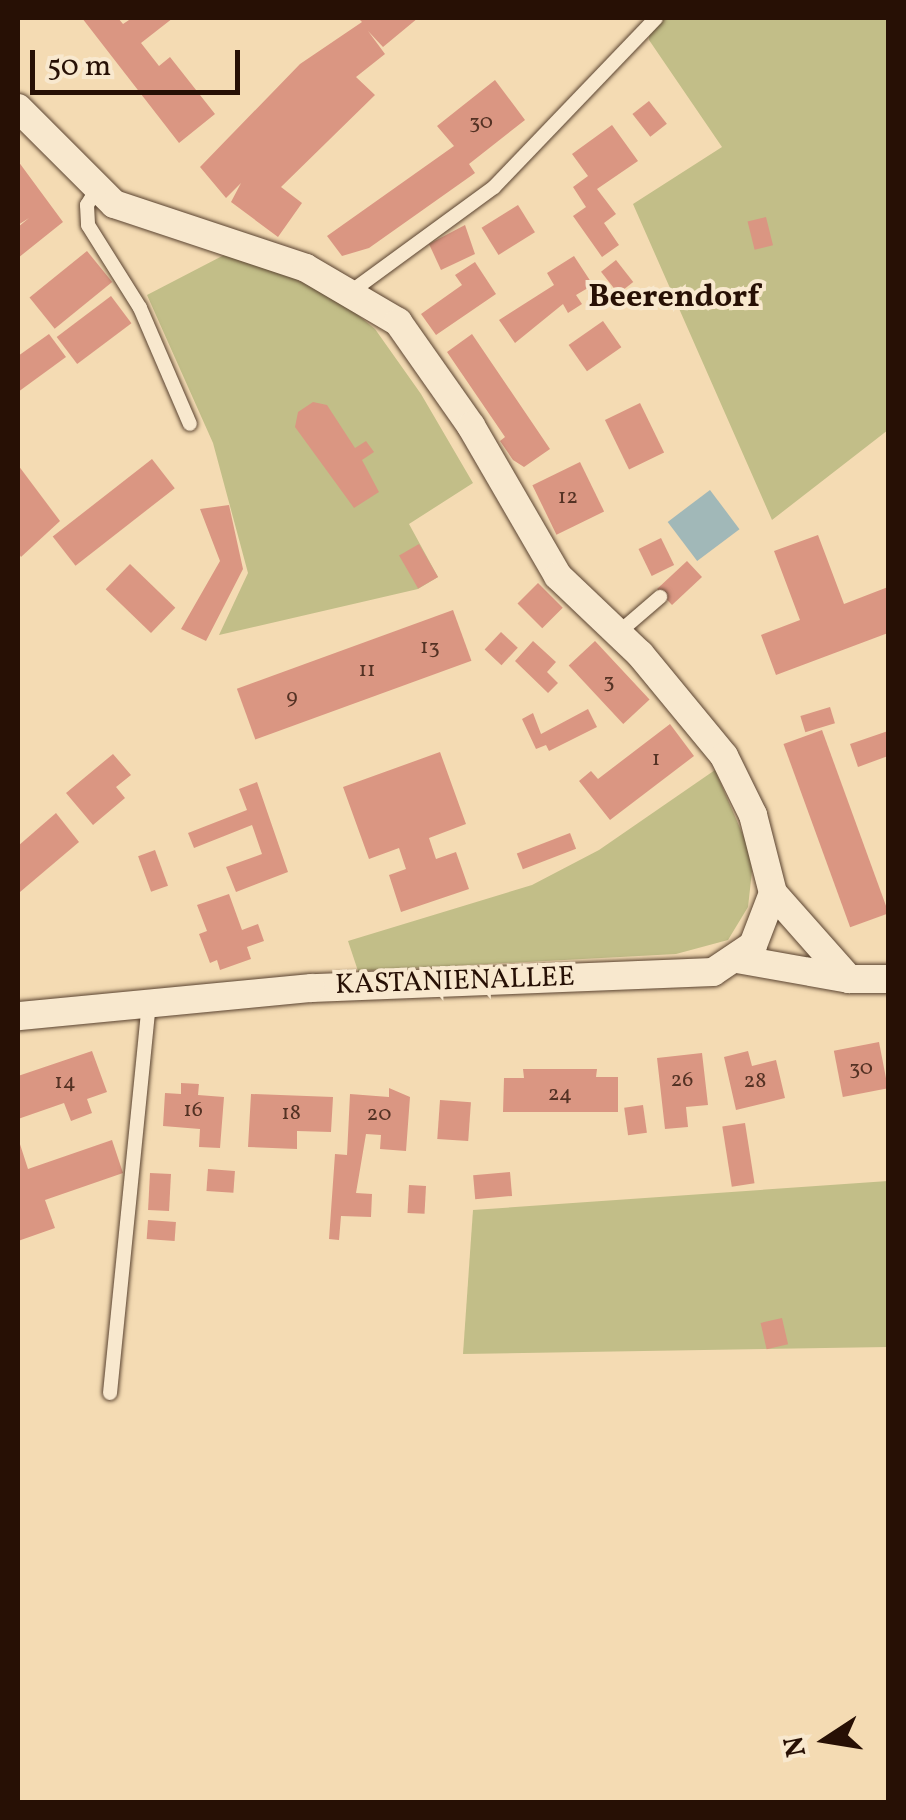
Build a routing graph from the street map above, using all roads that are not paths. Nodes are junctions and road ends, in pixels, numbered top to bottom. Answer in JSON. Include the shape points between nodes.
{"nodes":[{"id":1,"x":656,"y":18,"type":"edge"},
{"id":2,"x":18,"y":108,"type":"edge"},
{"id":3,"x":97,"y":189,"type":"junction"},
{"id":4,"x":352,"y":291,"type":"junction"},
{"id":5,"x":190,"y":424,"type":"dead end"},
{"id":6,"x":660,"y":598,"type":"dead end"},
{"id":7,"x":618,"y":634,"type":"junction"},
{"id":8,"x":773,"y":893,"type":"junction"},
{"id":9,"x":737,"y":959,"type":"junction"},
{"id":10,"x":849,"y":979,"type":"junction"},
{"id":11,"x":888,"y":980,"type":"edge"},
{"id":12,"x":18,"y":989,"type":"edge"},
{"id":13,"x":149,"y":1002,"type":"junction"},
{"id":14,"x":24,"y":1016,"type":"edge"},
{"id":15,"x":110,"y":1393,"type":"dead end"}],
"edges":[{"from":1,"to":4,"type":"lane","via":[[494,187]]},
{"from":2,"to":3,"type":"street"},
{"from":3,"to":4,"type":"street","via":[[114,204],[268,253]]},
{"from":3,"to":5,"type":"lane","via":[[87,205],[88,225],[140,308]]},
{"from":4,"to":7,"type":"street","via":[[398,322],[426,354],[558,576]]},
{"from":6,"to":7,"type":"lane"},
{"from":7,"to":8,"type":"street","via":[[724,756],[754,815]]},
{"from":8,"to":9,"type":"street","via":[[759,934]]},
{"from":8,"to":10,"type":"street"},
{"from":9,"to":10,"type":"street","name":"KASTANIENALLEE"},
{"from":9,"to":13,"type":"street","name":"KASTANIENALLEE","via":[[713,972],[652,978],[518,976]]},
{"from":10,"to":11,"type":"street","name":"KASTANIENALLEE"},
{"from":12,"to":14,"type":"street"},
{"from":13,"to":14,"type":"street","name":"KASTANIENALLEE"},
{"from":13,"to":15,"type":"lane"}]}
